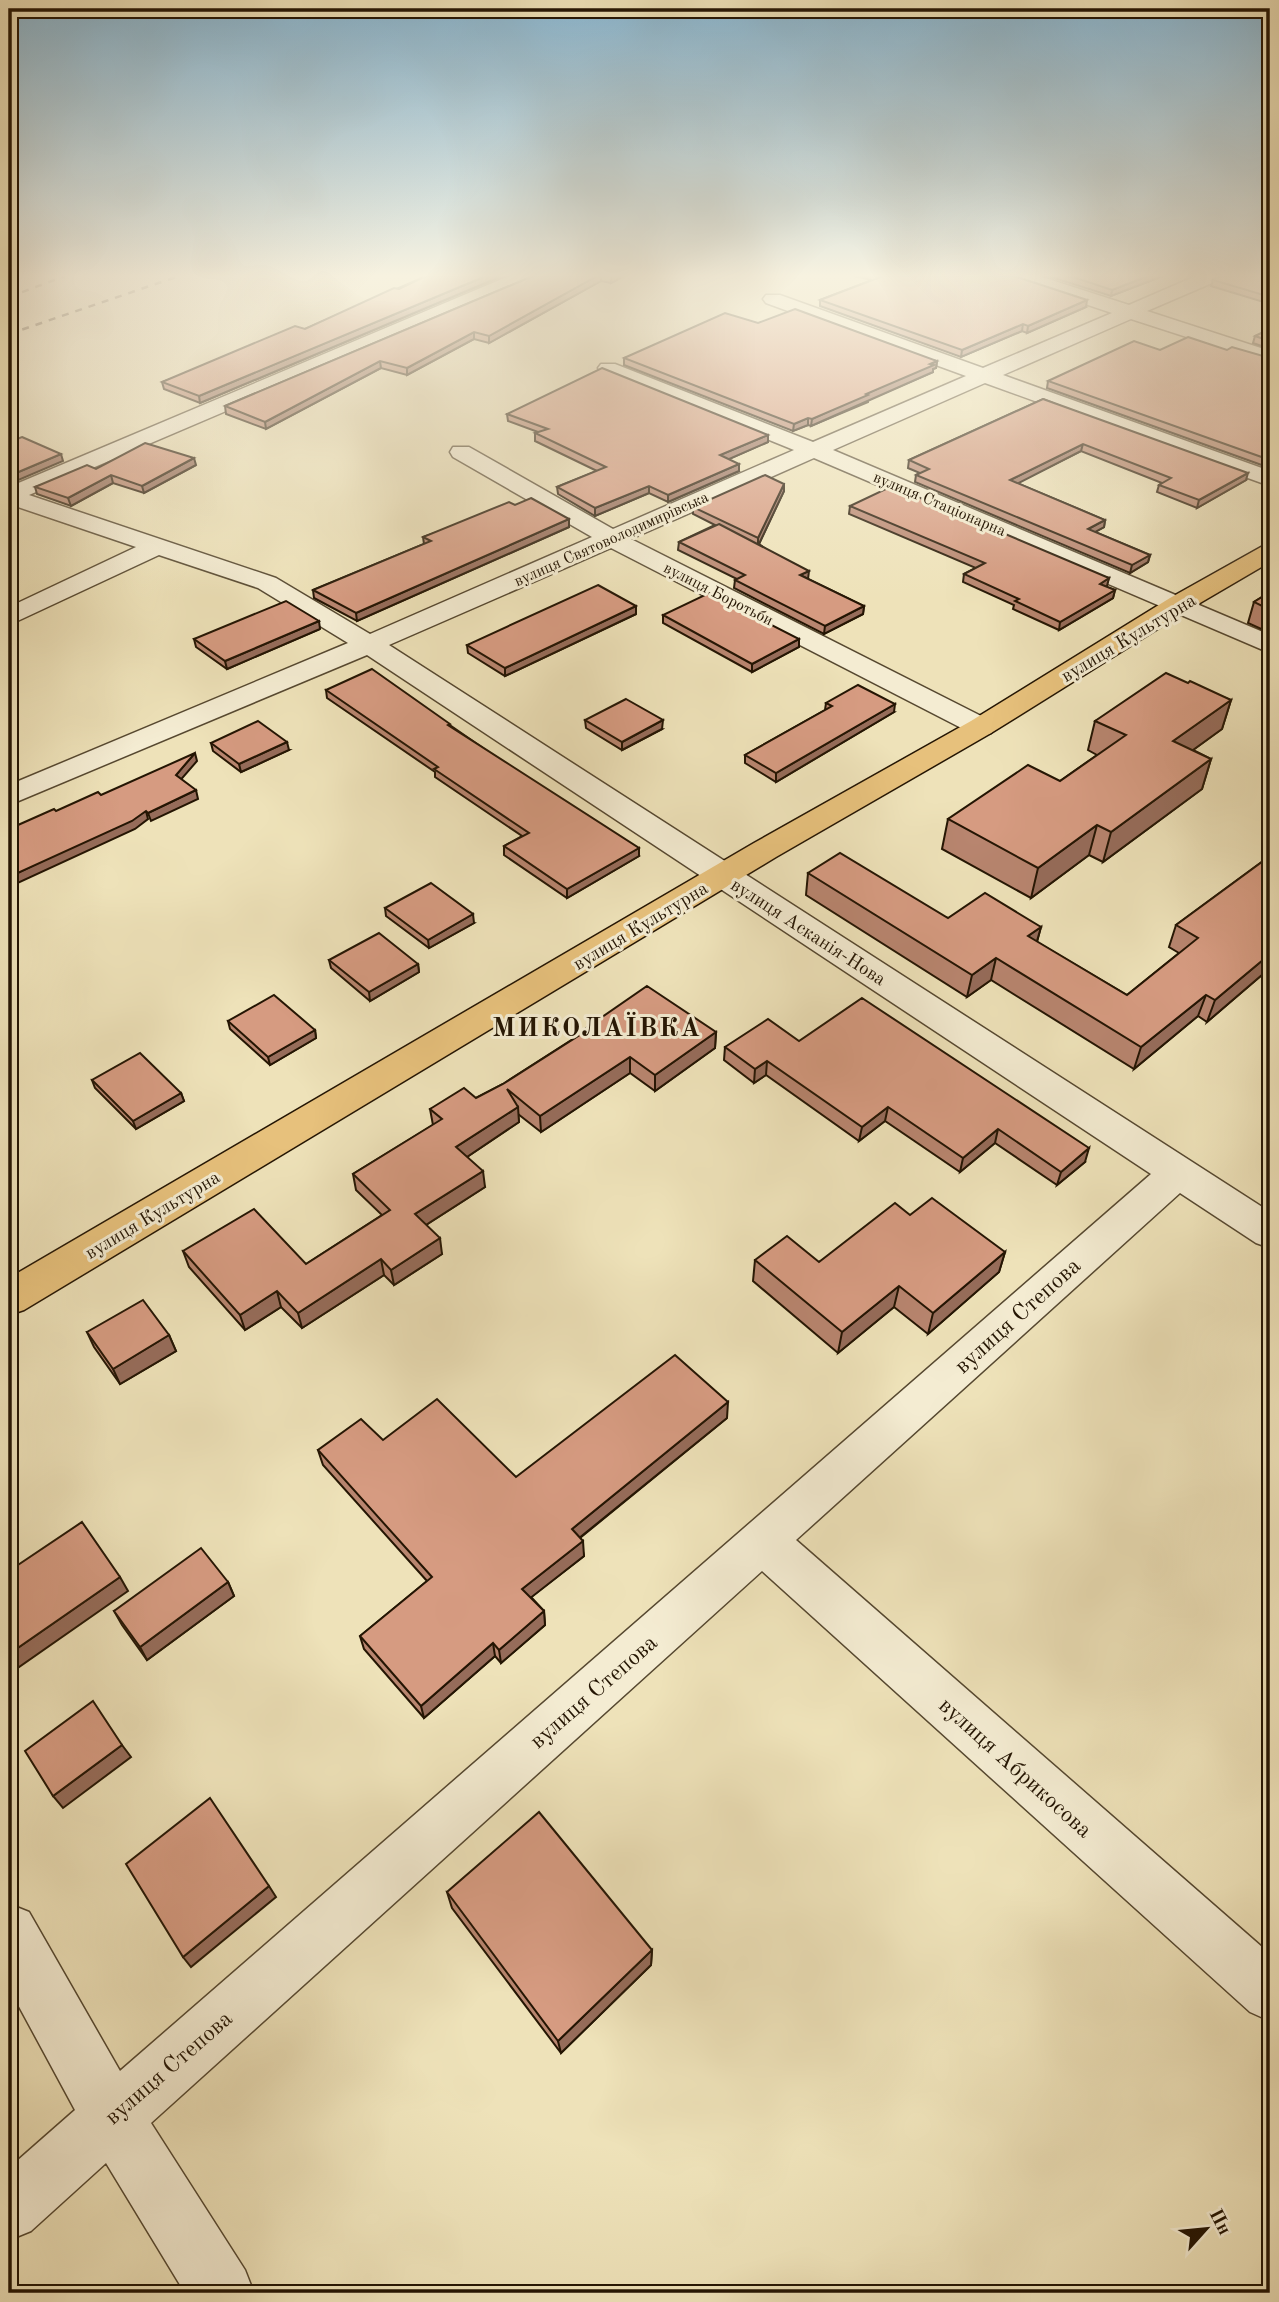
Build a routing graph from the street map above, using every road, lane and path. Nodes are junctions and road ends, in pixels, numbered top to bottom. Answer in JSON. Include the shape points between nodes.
{"nodes":[{"id":1,"x":272,"y":383,"type":"edge"},
{"id":2,"x":647,"y":383,"type":"edge"},
{"id":3,"x":965,"y":383,"type":"edge"},
{"id":4,"x":1007,"y":383,"type":"edge"},
{"id":5,"x":814,"y":450,"type":"junction"},
{"id":6,"x":461,"y":452,"type":"dead end"},
{"id":7,"x":1270,"y":479,"type":"edge"},
{"id":8,"x":9,"y":495,"type":"edge"},
{"id":9,"x":611,"y":538,"type":"junction"},
{"id":10,"x":156,"y":547,"type":"junction"},
{"id":11,"x":1270,"y":552,"type":"edge"},
{"id":12,"x":1179,"y":604,"type":"junction"},
{"id":13,"x":9,"y":617,"type":"edge"},
{"id":14,"x":369,"y":644,"type":"junction"},
{"id":15,"x":1270,"y":645,"type":"edge"},
{"id":16,"x":981,"y":727,"type":"junction"},
{"id":17,"x":9,"y":796,"type":"edge"},
{"id":18,"x":725,"y":875,"type":"junction"},
{"id":19,"x":1177,"y":1173,"type":"junction"},
{"id":20,"x":1270,"y":1232,"type":"edge"},
{"id":21,"x":9,"y":1298,"type":"edge"},
{"id":22,"x":762,"y":1542,"type":"junction"},
{"id":23,"x":9,"y":1932,"type":"edge"},
{"id":24,"x":1270,"y":1992,"type":"edge"},
{"id":25,"x":112,"y":2117,"type":"junction"},
{"id":26,"x":9,"y":2209,"type":"edge"},
{"id":27,"x":222,"y":2293,"type":"edge"}],
"edges":[{"from":1,"to":8,"type":"street"},
{"from":2,"to":5,"type":"street","name":"вулиця Стаціонарна"},
{"from":3,"to":5,"type":"street","name":"вулиця Святоволодимирівська"},
{"from":4,"to":7,"type":"street"},
{"from":5,"to":9,"type":"street","name":"вулиця Святоволодимирівська"},
{"from":5,"to":12,"type":"street","name":"вулиця Стаціонарна"},
{"from":6,"to":9,"type":"street","name":"вулиця Боротьби"},
{"from":8,"to":10,"type":"street","name":"вулиця Асканія-Нова"},
{"from":9,"to":14,"type":"street","name":"вулиця Святоволодимирівська"},
{"from":9,"to":16,"type":"street","name":"вулиця Боротьби"},
{"from":10,"to":13,"type":"street"},
{"from":10,"to":14,"type":"street","name":"вулиця Асканія-Нова","via":[[267,583]]},
{"from":11,"to":12,"type":"main road","name":"вулиця Культурна"},
{"from":12,"to":15,"type":"street","name":"вулиця Стаціонарна"},
{"from":12,"to":16,"type":"main road","name":"вулиця Культурна"},
{"from":14,"to":17,"type":"street","name":"вулиця Святоволодимирівська"},
{"from":14,"to":18,"type":"street","name":"вулиця Асканія-Нова"},
{"from":16,"to":18,"type":"main road","name":"вулиця Культурна"},
{"from":18,"to":19,"type":"street","name":"вулиця Асканія-Нова"},
{"from":18,"to":21,"type":"main road","name":"вулиця Культурна"},
{"from":19,"to":20,"type":"street","name":"вулиця Асканія-Нова"},
{"from":19,"to":22,"type":"street","name":"вулиця Степова"},
{"from":22,"to":24,"type":"street","name":"вулиця Абрикосова"},
{"from":22,"to":25,"type":"street","name":"вулиця Степова"},
{"from":23,"to":25,"type":"street"},
{"from":25,"to":26,"type":"street","name":"вулиця Степова"},
{"from":25,"to":27,"type":"street"}]}
